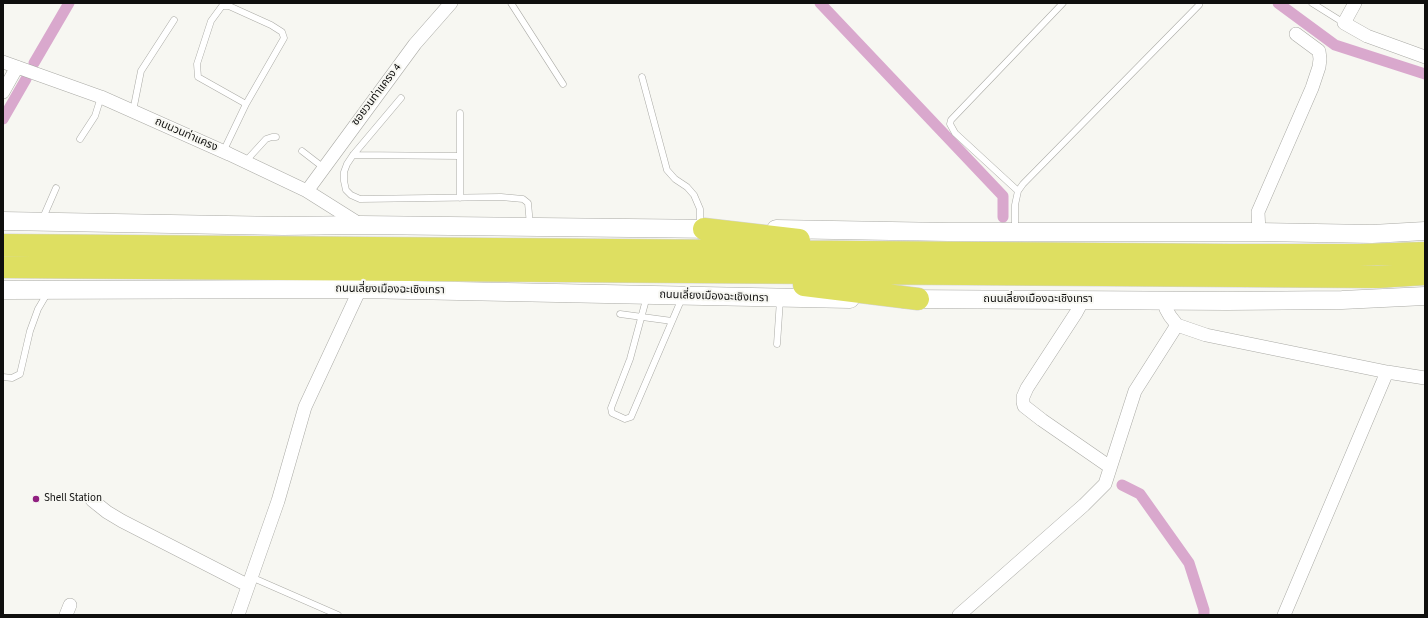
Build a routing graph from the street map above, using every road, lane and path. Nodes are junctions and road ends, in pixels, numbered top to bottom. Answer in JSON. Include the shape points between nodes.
{"nodes":[{"id":1,"x":451,"y":3,"type":"edge"},
{"id":2,"x":511,"y":3,"type":"edge"},
{"id":3,"x":1063,"y":3,"type":"edge"},
{"id":4,"x":1312,"y":3,"type":"edge"},
{"id":5,"x":1355,"y":3,"type":"edge"},
{"id":6,"x":1200,"y":5,"type":"dead end"},
{"id":7,"x":174,"y":20,"type":"dead end"},
{"id":8,"x":1344,"y":23,"type":"junction"},
{"id":9,"x":1296,"y":34,"type":"dead end"},
{"id":10,"x":1425,"y":57,"type":"edge"},
{"id":11,"x":3,"y":62,"type":"edge"},
{"id":12,"x":18,"y":67,"type":"junction"},
{"id":13,"x":642,"y":77,"type":"dead end"},
{"id":14,"x":562,"y":84,"type":"dead end"},
{"id":15,"x":3,"y":92,"type":"edge"},
{"id":16,"x":102,"y":97,"type":"junction"},
{"id":17,"x":401,"y":98,"type":"dead end"},
{"id":18,"x":246,"y":104,"type":"junction"},
{"id":19,"x":133,"y":111,"type":"junction"},
{"id":20,"x":460,"y":113,"type":"dead end"},
{"id":21,"x":276,"y":137,"type":"dead end"},
{"id":22,"x":80,"y":139,"type":"dead end"},
{"id":23,"x":302,"y":151,"type":"dead end"},
{"id":24,"x":223,"y":152,"type":"junction"},
{"id":25,"x":353,"y":155,"type":"junction"},
{"id":26,"x":460,"y":156,"type":"junction"},
{"id":27,"x":245,"y":162,"type":"junction"},
{"id":28,"x":324,"y":168,"type":"junction"},
{"id":29,"x":56,"y":188,"type":"dead end"},
{"id":30,"x":307,"y":191,"type":"junction"},
{"id":31,"x":1018,"y":191,"type":"junction"},
{"id":32,"x":460,"y":198,"type":"junction"},
{"id":33,"x":3,"y":222,"type":"edge"},
{"id":34,"x":42,"y":222,"type":"junction"},
{"id":35,"x":361,"y":225,"type":"junction"},
{"id":36,"x":530,"y":226,"type":"junction"},
{"id":37,"x":702,"y":229,"type":"junction"},
{"id":38,"x":1425,"y":231,"type":"edge"},
{"id":39,"x":1015,"y":232,"type":"junction"},
{"id":40,"x":1259,"y":232,"type":"junction"},
{"id":41,"x":3,"y":245,"type":"edge"},
{"id":42,"x":909,"y":253,"type":"junction"},
{"id":43,"x":1425,"y":253,"type":"edge"},
{"id":44,"x":3,"y":267,"type":"edge"},
{"id":45,"x":704,"y":272,"type":"junction"},
{"id":46,"x":1425,"y":274,"type":"edge"},
{"id":47,"x":360,"y":289,"type":"junction"},
{"id":48,"x":3,"y":290,"type":"edge"},
{"id":49,"x":49,"y":291,"type":"junction"},
{"id":50,"x":647,"y":295,"type":"junction"},
{"id":51,"x":684,"y":296,"type":"junction"},
{"id":52,"x":1425,"y":296,"type":"edge"},
{"id":53,"x":780,"y":298,"type":"junction"},
{"id":54,"x":918,"y":299,"type":"junction"},
{"id":55,"x":1083,"y":300,"type":"junction"},
{"id":56,"x":1166,"y":300,"type":"junction"},
{"id":57,"x":620,"y":314,"type":"dead end"},
{"id":58,"x":642,"y":316,"type":"junction"},
{"id":59,"x":672,"y":321,"type":"junction"},
{"id":60,"x":1177,"y":324,"type":"junction"},
{"id":61,"x":777,"y":344,"type":"dead end"},
{"id":62,"x":1387,"y":372,"type":"junction"},
{"id":63,"x":3,"y":377,"type":"edge"},
{"id":64,"x":1425,"y":378,"type":"edge"},
{"id":65,"x":1110,"y":467,"type":"junction"},
{"id":66,"x":92,"y":500,"type":"dead end"},
{"id":67,"x":249,"y":581,"type":"junction"},
{"id":68,"x":238,"y":615,"type":"edge"},
{"id":69,"x":338,"y":615,"type":"edge"},
{"id":70,"x":960,"y":615,"type":"edge"},
{"id":71,"x":1284,"y":615,"type":"edge"}],
"edges":[{"from":1,"to":28,"type":"street","name":"ซอยวนท่าแครง 4","via":[[415,44]]},
{"from":2,"to":14,"type":"lane"},
{"from":3,"to":31,"type":"lane","via":[[950,124],[955,133]]},
{"from":4,"to":8,"type":"lane"},
{"from":5,"to":8,"type":"street"},
{"from":6,"to":31,"type":"lane"},
{"from":7,"to":19,"type":"lane","via":[[141,71]]},
{"from":8,"to":10,"type":"street","via":[[1367,36]]},
{"from":9,"to":40,"type":"street","via":[[1319,51],[1319,67],[1258,212]]},
{"from":11,"to":12,"type":"street","name":"ถนนวนท่าแครง"},
{"from":12,"to":15,"type":"street"},
{"from":12,"to":16,"type":"street","name":"ถนนวนท่าแครง"},
{"from":13,"to":37,"type":"lane","via":[[668,170],[694,195],[700,209]]},
{"from":16,"to":19,"type":"street","name":"ถนนวนท่าแครง"},
{"from":16,"to":22,"type":"lane","via":[[95,116]]},
{"from":17,"to":25,"type":"lane"},
{"from":18,"to":18,"type":"lane","via":[[284,38],[282,32],[271,25],[229,6],[222,6],[211,21],[197,64],[198,77]]},
{"from":18,"to":24,"type":"lane"},
{"from":19,"to":24,"type":"street","name":"ถนนวนท่าแครง"},
{"from":20,"to":26,"type":"lane"},
{"from":21,"to":27,"type":"lane","via":[[266,139]]},
{"from":23,"to":28,"type":"lane"},
{"from":24,"to":27,"type":"street","name":"ถนนวนท่าแครง"},
{"from":25,"to":26,"type":"lane"},
{"from":25,"to":32,"type":"lane","via":[[344,172],[344,181],[346,190],[360,199]]},
{"from":26,"to":32,"type":"lane"},
{"from":27,"to":30,"type":"street","name":"ถนนวนท่าแครง"},
{"from":28,"to":30,"type":"street","name":"ซอยวนท่าแครง 4"},
{"from":29,"to":34,"type":"lane"},
{"from":30,"to":35,"type":"street","name":"ถนนวนท่าแครง"},
{"from":31,"to":39,"type":"lane"},
{"from":32,"to":36,"type":"lane","via":[[523,199],[528,203]]},
{"from":33,"to":34,"type":"main road"},
{"from":34,"to":35,"type":"main road"},
{"from":35,"to":36,"type":"main road"},
{"from":36,"to":37,"type":"main road"},
{"from":37,"to":39,"type":"main road"},
{"from":37,"to":42,"type":"highway"},
{"from":38,"to":40,"type":"main road","via":[[1372,234]]},
{"from":39,"to":40,"type":"main road"},
{"from":41,"to":42,"type":"highway"},
{"from":42,"to":43,"type":"highway"},
{"from":44,"to":45,"type":"highway","name":"ถนนเลี่ยงเมืองฉะเชิงเทรา"},
{"from":45,"to":46,"type":"highway","name":"ถนนเลี่ยงเมืองฉะเชิงเทรา","via":[[1378,277]]},
{"from":45,"to":54,"type":"highway"},
{"from":47,"to":49,"type":"main road","name":"ถนนเลี่ยงเมืองฉะเชิงเทรา"},
{"from":47,"to":50,"type":"main road","name":"ถนนเลี่ยงเมืองฉะเชิงเทรา"},
{"from":47,"to":67,"type":"street","via":[[304,407],[278,501]]},
{"from":48,"to":49,"type":"main road","name":"ถนนเลี่ยงเมืองฉะเชิงเทรา"},
{"from":49,"to":63,"type":"lane","via":[[38,309],[30,331],[20,374],[12,378]]},
{"from":50,"to":51,"type":"main road","name":"ถนนเลี่ยงเมืองฉะเชิงเทรา"},
{"from":50,"to":58,"type":"lane"},
{"from":51,"to":53,"type":"main road","name":"ถนนเลี่ยงเมืองฉะเชิงเทรา"},
{"from":51,"to":59,"type":"lane"},
{"from":52,"to":56,"type":"main road","name":"ถนนเลี่ยงเมืองฉะเชิงเทรา","via":[[1342,300]]},
{"from":53,"to":54,"type":"main road","name":"ถนนเลี่ยงเมืองฉะเชิงเทรา"},
{"from":53,"to":61,"type":"lane"},
{"from":54,"to":55,"type":"main road","name":"ถนนเลี่ยงเมืองฉะเชิงเทรา"},
{"from":55,"to":56,"type":"main road","name":"ถนนเลี่ยงเมืองฉะเชิงเทรา"},
{"from":55,"to":65,"type":"street","via":[[1027,388],[1023,402],[1024,406],[1042,420]]},
{"from":56,"to":60,"type":"street","via":[[1166,309]]},
{"from":57,"to":58,"type":"lane"},
{"from":58,"to":59,"type":"lane"},
{"from":58,"to":59,"type":"lane","via":[[630,359],[611,408],[612,413],[625,419],[631,417]]},
{"from":60,"to":62,"type":"street","via":[[1232,341]]},
{"from":60,"to":65,"type":"street","via":[[1135,391]]},
{"from":62,"to":64,"type":"street"},
{"from":62,"to":71,"type":"street"},
{"from":65,"to":70,"type":"street","via":[[1104,484],[1098,491]]},
{"from":66,"to":67,"type":"street","via":[[122,521]]},
{"from":67,"to":68,"type":"street"},
{"from":67,"to":69,"type":"lane"}]}
